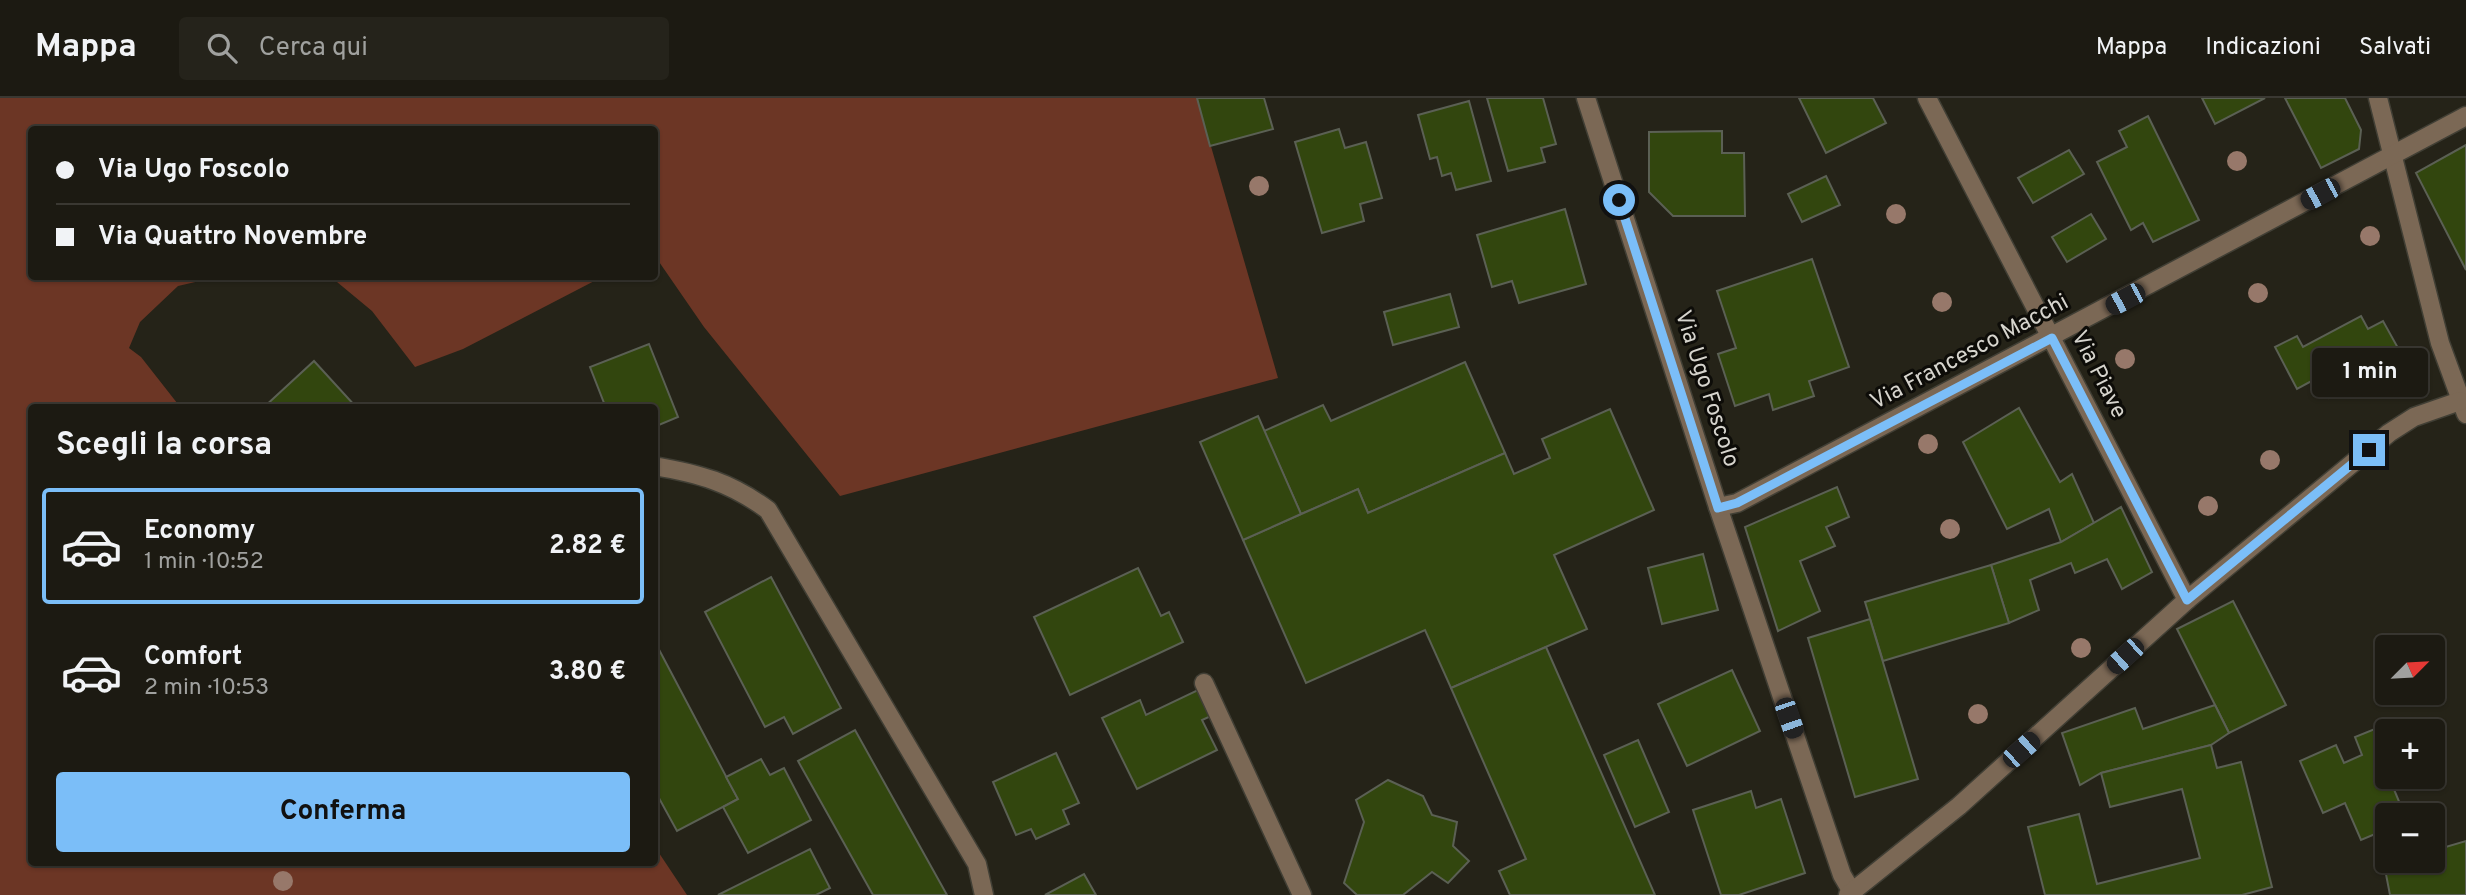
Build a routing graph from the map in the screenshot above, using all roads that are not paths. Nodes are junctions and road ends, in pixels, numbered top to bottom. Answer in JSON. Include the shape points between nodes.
{"nodes":[{"id":1,"x":1587,"y":98,"type":"edge"},
{"id":2,"x":1927,"y":98,"type":"edge"},
{"id":3,"x":2378,"y":98,"type":"edge"},
{"id":4,"x":2466,"y":116,"type":"edge"},
{"id":5,"x":2391,"y":156,"type":"junction"},
{"id":6,"x":2052,"y":338,"type":"junction"},
{"id":7,"x":2463,"y":407,"type":"edge"},
{"id":8,"x":658,"y":467,"type":"edge"},
{"id":9,"x":1718,"y":508,"type":"junction"},
{"id":10,"x":2187,"y":600,"type":"junction"},
{"id":11,"x":1205,"y":683,"type":"dead end"},
{"id":12,"x":1850,"y":893,"type":"edge"},
{"id":13,"x":984,"y":895,"type":"edge"},
{"id":14,"x":1302,"y":895,"type":"edge"}],
"edges":[{"from":1,"to":9,"type":"street","name":"Via Ugo Foscolo"},
{"from":2,"to":6,"type":"street","name":"Via Piave"},
{"from":3,"to":5,"type":"street"},
{"from":4,"to":5,"type":"street","name":"Via Francesco Macchi"},
{"from":5,"to":6,"type":"street","name":"Via Francesco Macchi"},
{"from":5,"to":7,"type":"street","via":[[2440,343]]},
{"from":6,"to":9,"type":"street","name":"Via Francesco Macchi","via":[[1737,503]]},
{"from":6,"to":10,"type":"street","name":"Via Piave"},
{"from":7,"to":10,"type":"street","via":[[2414,417],[2389,433]]},
{"from":8,"to":13,"type":"street","via":[[701,474],[739,488],[768,510],[977,864]]},
{"from":9,"to":12,"type":"street","name":"Via Ugo Foscolo"},
{"from":10,"to":12,"type":"street","via":[[1959,806]]},
{"from":11,"to":14,"type":"street"}]}
